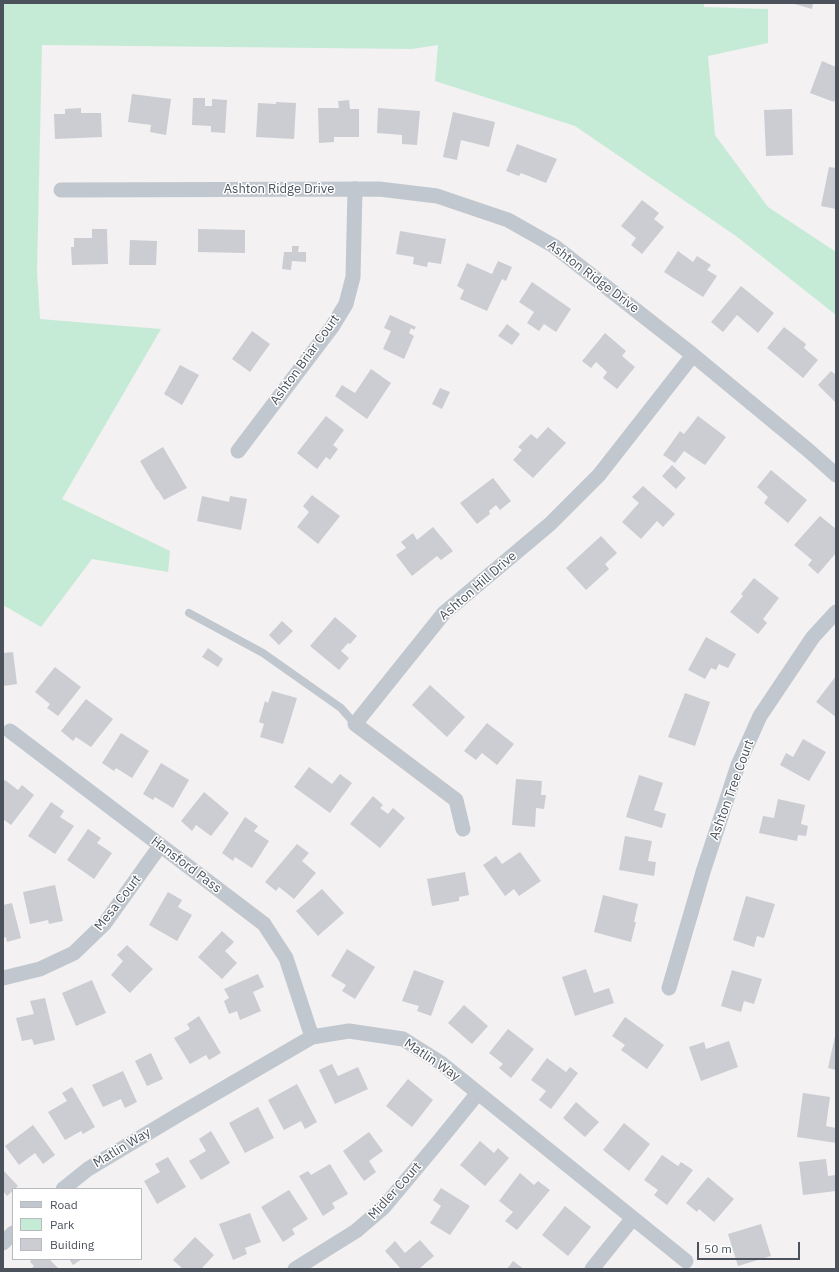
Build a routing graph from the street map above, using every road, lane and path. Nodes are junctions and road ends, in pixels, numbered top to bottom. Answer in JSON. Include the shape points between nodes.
{"nodes":[{"id":1,"x":355,"y":189,"type":"junction"},
{"id":2,"x":61,"y":190,"type":"dead end"},
{"id":3,"x":694,"y":355,"type":"junction"},
{"id":4,"x":238,"y":451,"type":"dead end"},
{"id":5,"x":836,"y":475,"type":"edge"},
{"id":6,"x":836,"y":612,"type":"edge"},
{"id":7,"x":189,"y":613,"type":"dead end"},
{"id":8,"x":355,"y":724,"type":"junction"},
{"id":9,"x":10,"y":731,"type":"dead end"},
{"id":10,"x":463,"y":829,"type":"dead end"},
{"id":11,"x":160,"y":846,"type":"junction"},
{"id":12,"x":3,"y":978,"type":"edge"},
{"id":13,"x":669,"y":988,"type":"dead end"},
{"id":14,"x":312,"y":1037,"type":"junction"},
{"id":15,"x":478,"y":1093,"type":"junction"},
{"id":16,"x":64,"y":1188,"type":"edge"},
{"id":17,"x":633,"y":1218,"type":"junction"},
{"id":18,"x":12,"y":1234,"type":"edge"},
{"id":19,"x":3,"y":1243,"type":"edge"},
{"id":20,"x":686,"y":1261,"type":"dead end"},
{"id":21,"x":295,"y":1269,"type":"edge"},
{"id":22,"x":592,"y":1269,"type":"edge"}],
"edges":[{"from":1,"to":2,"type":"street","name":"Ashton Ridge Drive"},
{"from":1,"to":3,"type":"street","name":"Ashton Ridge Drive","via":[[379,189],[437,196],[508,220],[554,246]]},
{"from":1,"to":4,"type":"street","name":"Ashton Briar Court","via":[[353,277],[346,304],[332,327]]},
{"from":3,"to":5,"type":"street","name":"Ashton Ridge Drive"},
{"from":3,"to":8,"type":"street","name":"Ashton Hill Drive","via":[[599,475],[550,524],[444,613]]},
{"from":6,"to":13,"type":"street","name":"Ashton Tree Court","via":[[813,637],[760,716],[738,764]]},
{"from":7,"to":8,"type":"lane","via":[[263,652],[341,708]]},
{"from":8,"to":10,"type":"street","via":[[456,800]]},
{"from":9,"to":11,"type":"street","name":"Hansford Pass"},
{"from":11,"to":12,"type":"street","name":"Mesa Court","via":[[105,923],[74,953],[40,969]]},
{"from":11,"to":14,"type":"street","name":"Hansford Pass","via":[[264,924],[286,958]]},
{"from":14,"to":15,"type":"street","name":"Matlin Way","via":[[349,1031],[403,1039],[441,1063]]},
{"from":14,"to":16,"type":"street","name":"Matlin Way","via":[[178,1114],[88,1169]]},
{"from":15,"to":17,"type":"street","name":"Matlin Way"},
{"from":15,"to":21,"type":"street","name":"Midler Court","via":[[384,1207],[356,1231]]},
{"from":17,"to":20,"type":"street","name":"Matlin Way"},
{"from":17,"to":22,"type":"street"},
{"from":18,"to":19,"type":"street"}]}
